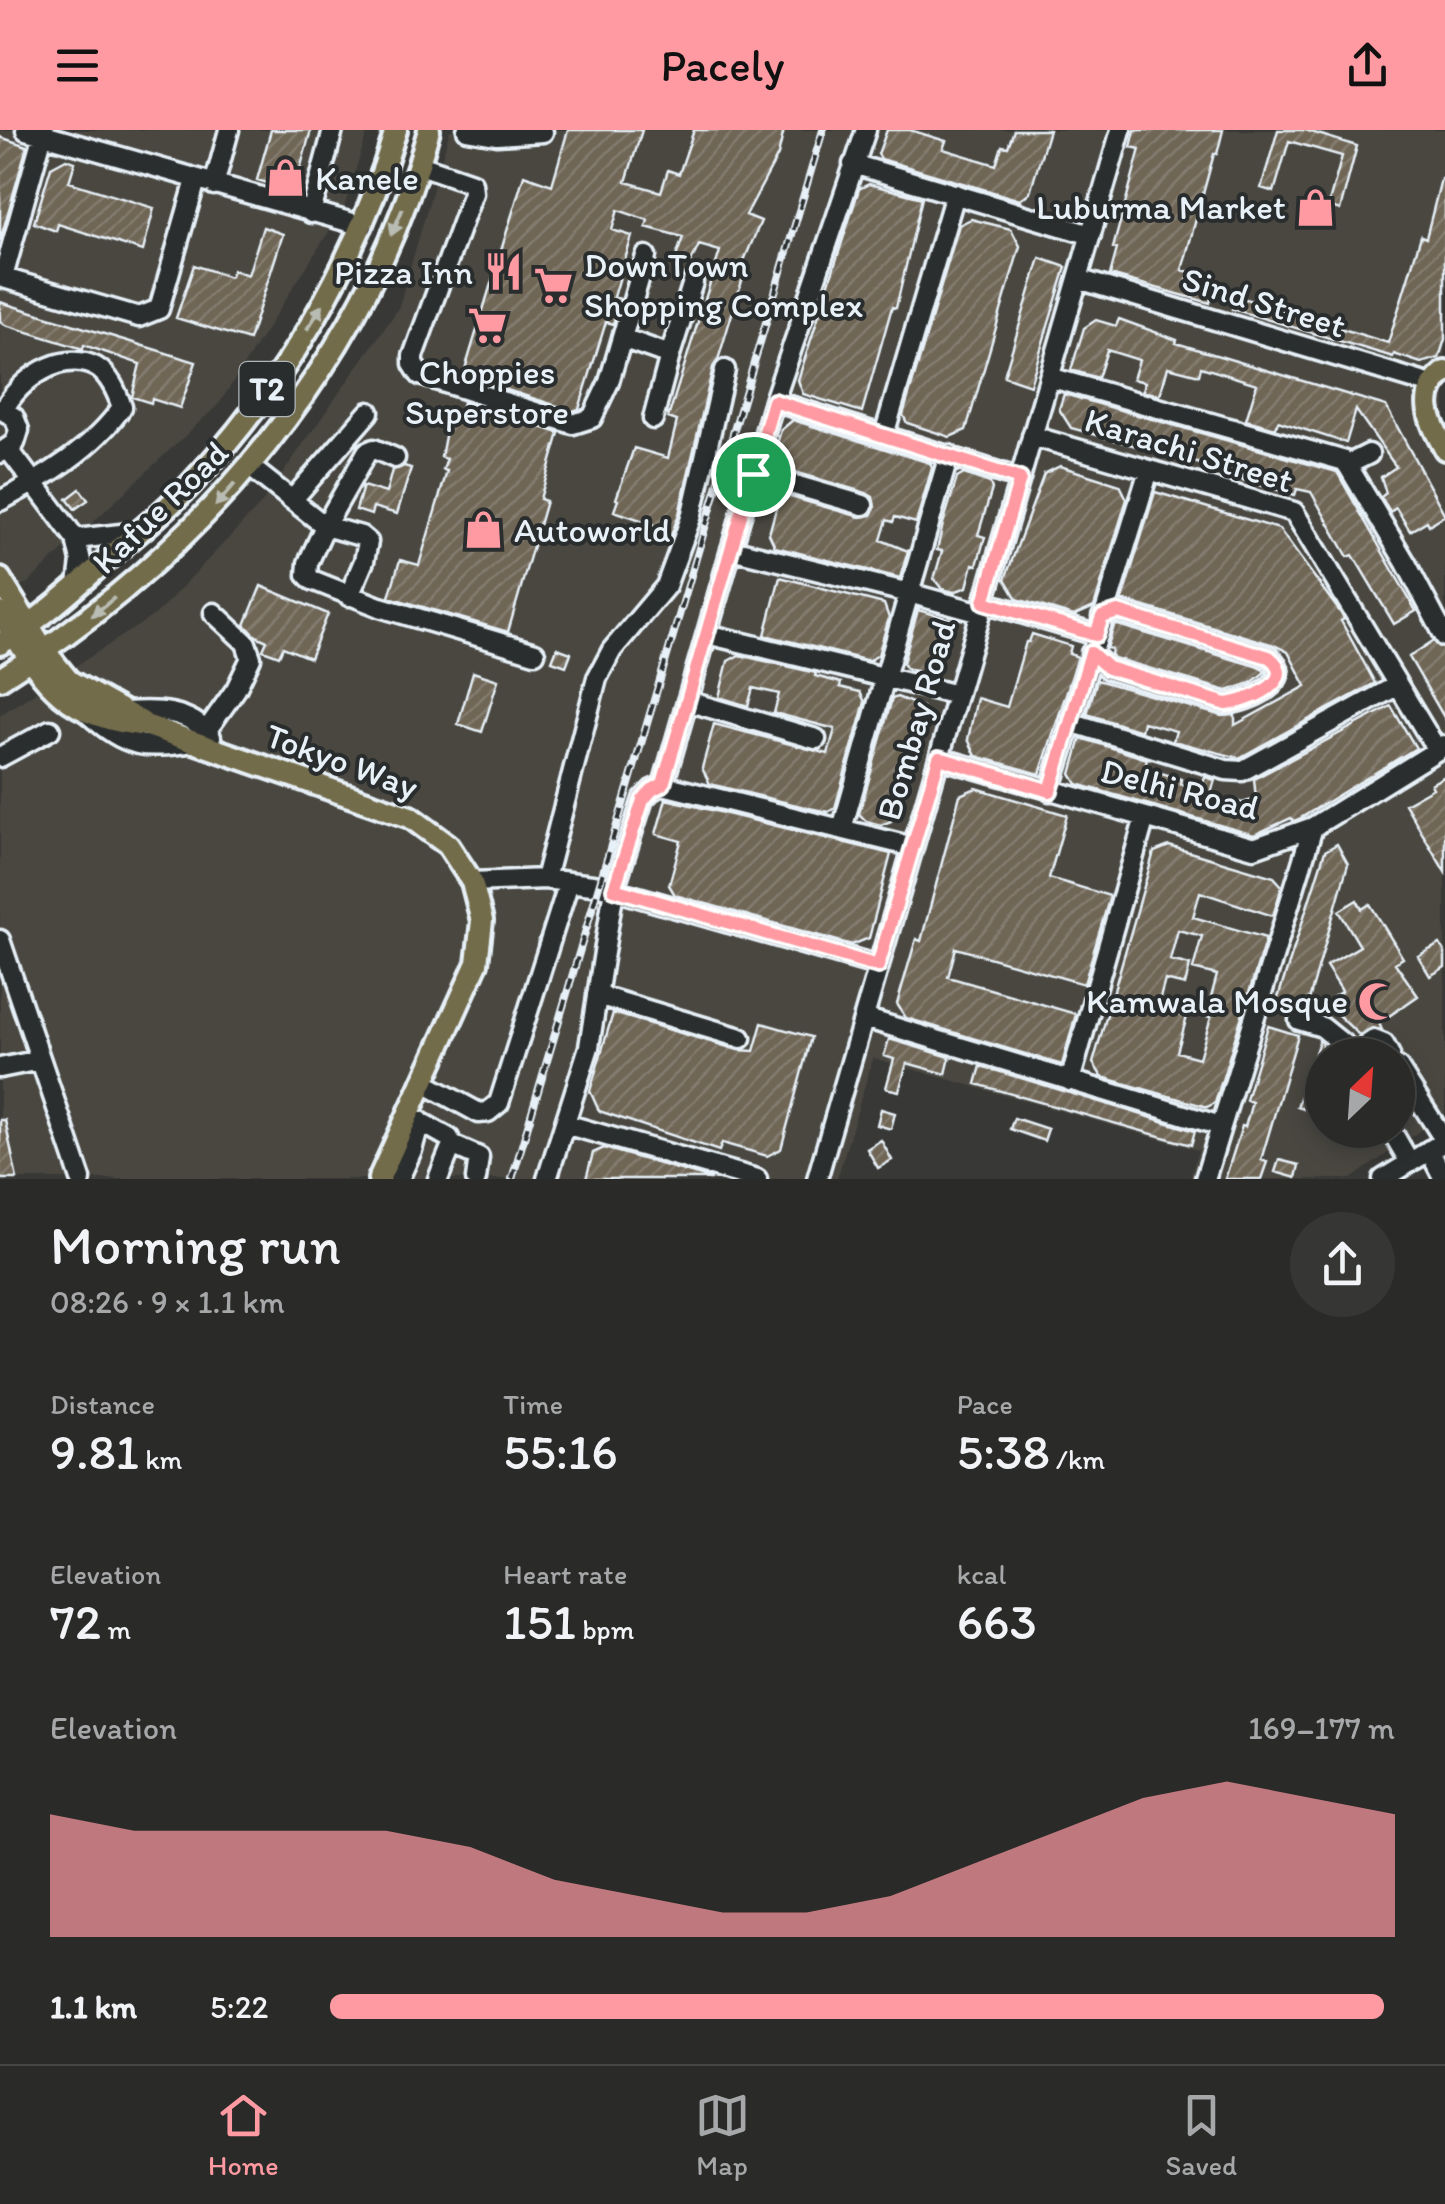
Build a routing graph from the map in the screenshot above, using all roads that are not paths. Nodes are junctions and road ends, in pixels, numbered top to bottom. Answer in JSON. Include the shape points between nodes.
{"nodes":[{"id":1,"x":229,"y":130,"type":"edge"},
{"id":2,"x":332,"y":130,"type":"edge"},
{"id":3,"x":396,"y":130,"type":"edge"},
{"id":4,"x":429,"y":130,"type":"edge"},
{"id":5,"x":468,"y":130,"type":"edge"},
{"id":6,"x":866,"y":130,"type":"edge"},
{"id":7,"x":1121,"y":130,"type":"edge"},
{"id":8,"x":37,"y":132,"type":"edge"},
{"id":9,"x":543,"y":132,"type":"edge"},
{"id":10,"x":853,"y":164,"type":"junction"},
{"id":11,"x":420,"y":165,"type":"junction"},
{"id":12,"x":205,"y":182,"type":"junction"},
{"id":13,"x":955,"y":194,"type":"junction"},
{"id":14,"x":311,"y":212,"type":"junction"},
{"id":15,"x":362,"y":226,"type":"junction"},
{"id":16,"x":1091,"y":235,"type":"junction"},
{"id":17,"x":646,"y":256,"type":"dead end"},
{"id":18,"x":2,"y":277,"type":"edge"},
{"id":19,"x":1078,"y":279,"type":"junction"},
{"id":20,"x":693,"y":282,"type":"dead end"},
{"id":21,"x":622,"y":338,"type":"junction"},
{"id":22,"x":670,"y":355,"type":"junction"},
{"id":23,"x":726,"y":370,"type":"dead end"},
{"id":24,"x":1441,"y":375,"type":"edge"},
{"id":25,"x":1049,"y":377,"type":"junction"},
{"id":26,"x":774,"y":401,"type":"junction"},
{"id":27,"x":2,"y":410,"type":"edge"},
{"id":28,"x":369,"y":412,"type":"dead end"},
{"id":29,"x":653,"y":418,"type":"dead end"},
{"id":30,"x":884,"y":435,"type":"junction"},
{"id":31,"x":1032,"y":436,"type":"junction"},
{"id":32,"x":1445,"y":449,"type":"edge"},
{"id":33,"x":4,"y":451,"type":"edge"},
{"id":34,"x":1369,"y":454,"type":"dead end"},
{"id":35,"x":950,"y":455,"type":"junction"},
{"id":36,"x":395,"y":458,"type":"dead end"},
{"id":37,"x":250,"y":466,"type":"junction"},
{"id":38,"x":1347,"y":466,"type":"junction"},
{"id":39,"x":1149,"y":470,"type":"junction"},
{"id":40,"x":753,"y":474,"type":"junction"},
{"id":41,"x":1020,"y":479,"type":"junction"},
{"id":42,"x":34,"y":482,"type":"junction"},
{"id":43,"x":293,"y":499,"type":"junction"},
{"id":44,"x":0,"y":500,"type":"edge"},
{"id":45,"x":863,"y":505,"type":"dead end"},
{"id":46,"x":326,"y":526,"type":"junction"},
{"id":47,"x":138,"y":532,"type":"junction"},
{"id":48,"x":76,"y":539,"type":"junction"},
{"id":49,"x":731,"y":549,"type":"junction"},
{"id":50,"x":0,"y":579,"type":"edge"},
{"id":51,"x":72,"y":591,"type":"junction"},
{"id":52,"x":909,"y":593,"type":"junction"},
{"id":53,"x":350,"y":596,"type":"junction"},
{"id":54,"x":6,"y":606,"type":"edge"},
{"id":55,"x":982,"y":608,"type":"junction"},
{"id":56,"x":214,"y":612,"type":"dead end"},
{"id":57,"x":707,"y":634,"type":"junction"},
{"id":58,"x":15,"y":635,"type":"edge"},
{"id":59,"x":1096,"y":635,"type":"junction"},
{"id":60,"x":1445,"y":637,"type":"edge"},
{"id":61,"x":535,"y":652,"type":"dead end"},
{"id":62,"x":36,"y":655,"type":"junction"},
{"id":63,"x":0,"y":678,"type":"edge"},
{"id":64,"x":884,"y":678,"type":"junction"},
{"id":65,"x":1398,"y":686,"type":"junction"},
{"id":66,"x":957,"y":696,"type":"junction"},
{"id":67,"x":688,"y":701,"type":"junction"},
{"id":68,"x":125,"y":712,"type":"junction"},
{"id":69,"x":87,"y":714,"type":"junction"},
{"id":70,"x":1070,"y":722,"type":"junction"},
{"id":71,"x":148,"y":726,"type":"junction"},
{"id":72,"x":50,"y":730,"type":"dead end"},
{"id":73,"x":201,"y":736,"type":"junction"},
{"id":74,"x":816,"y":739,"type":"dead end"},
{"id":75,"x":1441,"y":748,"type":"edge"},
{"id":76,"x":0,"y":757,"type":"edge"},
{"id":77,"x":939,"y":758,"type":"junction"},
{"id":78,"x":663,"y":784,"type":"junction"},
{"id":79,"x":1050,"y":791,"type":"junction"},
{"id":80,"x":1145,"y":817,"type":"junction"},
{"id":81,"x":1313,"y":828,"type":"junction"},
{"id":82,"x":842,"y":829,"type":"junction"},
{"id":83,"x":913,"y":846,"type":"junction"},
{"id":84,"x":545,"y":878,"type":"junction"},
{"id":85,"x":472,"y":882,"type":"junction"},
{"id":86,"x":569,"y":882,"type":"junction"},
{"id":87,"x":614,"y":889,"type":"junction"},
{"id":88,"x":0,"y":940,"type":"edge"},
{"id":89,"x":878,"y":966,"type":"junction"},
{"id":90,"x":598,"y":995,"type":"junction"},
{"id":91,"x":864,"y":1018,"type":"junction"},
{"id":92,"x":1300,"y":1020,"type":"dead end"},
{"id":93,"x":742,"y":1038,"type":"dead end"},
{"id":94,"x":1335,"y":1038,"type":"edge"},
{"id":95,"x":40,"y":1060,"type":"junction"},
{"id":96,"x":0,"y":1068,"type":"edge"},
{"id":97,"x":1070,"y":1080,"type":"junction"},
{"id":98,"x":422,"y":1082,"type":"junction"},
{"id":99,"x":1415,"y":1101,"type":"edge"},
{"id":100,"x":414,"y":1118,"type":"junction"},
{"id":101,"x":564,"y":1124,"type":"junction"},
{"id":102,"x":1221,"y":1126,"type":"junction"},
{"id":103,"x":452,"y":1145,"type":"junction"},
{"id":104,"x":1437,"y":1145,"type":"edge"},
{"id":105,"x":1402,"y":1148,"type":"edge"},
{"id":106,"x":1409,"y":1160,"type":"junction"},
{"id":107,"x":821,"y":1178,"type":"edge"},
{"id":108,"x":81,"y":1179,"type":"edge"},
{"id":109,"x":380,"y":1179,"type":"edge"},
{"id":110,"x":398,"y":1179,"type":"edge"},
{"id":111,"x":438,"y":1179,"type":"edge"},
{"id":112,"x":476,"y":1179,"type":"edge"},
{"id":113,"x":547,"y":1179,"type":"edge"},
{"id":114,"x":757,"y":1179,"type":"edge"},
{"id":115,"x":1205,"y":1179,"type":"edge"},
{"id":116,"x":1383,"y":1179,"type":"edge"},
{"id":117,"x":1444,"y":1179,"type":"edge"}],
"edges":[{"from":1,"to":12,"type":"street"},
{"from":2,"to":14,"type":"street"},
{"from":3,"to":15,"type":"main road","name":"Kafue Road","number":"T2"},
{"from":4,"to":11,"type":"main road","name":"Kafue Road","number":"T2"},
{"from":5,"to":9,"type":"street"},
{"from":6,"to":10,"type":"street"},
{"from":7,"to":16,"type":"street","name":"Bombay Road"},
{"from":8,"to":12,"type":"street"},
{"from":8,"to":18,"type":"street"},
{"from":10,"to":13,"type":"street"},
{"from":10,"to":26,"type":"street"},
{"from":11,"to":21,"type":"street","via":[[465,178],[473,193],[413,356],[420,375],[583,423],[609,382]]},
{"from":11,"to":37,"type":"main road","name":"Kafue Road","number":"T2","one_way":true,"via":[[353,319]]},
{"from":12,"to":14,"type":"street"},
{"from":12,"to":18,"type":"street","via":[[159,309],[139,317]]},
{"from":13,"to":16,"type":"street"},
{"from":13,"to":30,"type":"street"},
{"from":14,"to":15,"type":"street"},
{"from":47,"to":15,"type":"main road","name":"Kafue Road","number":"T2","one_way":true,"via":[[189,487],[248,416],[323,305]]},
{"from":16,"to":19,"type":"street","name":"Bombay Road"},
{"from":17,"to":21,"type":"street"},
{"from":19,"to":24,"type":"street","name":"Sind Street"},
{"from":19,"to":25,"type":"street","name":"Bombay Road"},
{"from":20,"to":22,"type":"street"},
{"from":21,"to":22,"type":"street"},
{"from":22,"to":29,"type":"street"},
{"from":23,"to":84,"type":"street","via":[[692,518],[666,586],[597,678]]},
{"from":24,"to":32,"type":"main road","via":[[1427,409]]},
{"from":25,"to":31,"type":"street","name":"Bombay Road"},
{"from":25,"to":38,"type":"street","via":[[1324,453]]},
{"from":26,"to":30,"type":"street"},
{"from":26,"to":40,"type":"street"},
{"from":27,"to":33,"type":"street","via":[[19,430],[16,443]]},
{"from":27,"to":42,"type":"street","via":[[12,394],[55,364],[98,368],[113,385],[122,407],[106,432]]},
{"from":28,"to":43,"type":"street"},
{"from":30,"to":35,"type":"street"},
{"from":31,"to":39,"type":"street","name":"Karachi Street"},
{"from":31,"to":41,"type":"street","name":"Bombay Road"},
{"from":33,"to":42,"type":"street"},
{"from":34,"to":38,"type":"street"},
{"from":35,"to":41,"type":"street"},
{"from":35,"to":52,"type":"street"},
{"from":36,"to":46,"type":"street","via":[[367,452]]},
{"from":37,"to":43,"type":"street"},
{"from":37,"to":62,"type":"main road","name":"Kafue Road","number":"T2","one_way":true,"via":[[159,559]]},
{"from":38,"to":60,"type":"street"},
{"from":39,"to":59,"type":"street"},
{"from":39,"to":65,"type":"street","name":"Karachi Street","via":[[1294,512]]},
{"from":40,"to":45,"type":"street"},
{"from":40,"to":49,"type":"street"},
{"from":41,"to":55,"type":"street","name":"Bombay Road"},
{"from":42,"to":44,"type":"street"},
{"from":42,"to":48,"type":"street"},
{"from":43,"to":46,"type":"street"},
{"from":46,"to":53,"type":"street","via":[[307,574]]},
{"from":46,"to":53,"type":"street","via":[[368,542]]},
{"from":47,"to":48,"type":"street"},
{"from":47,"to":51,"type":"main road","name":"Kafue Road","number":"T2"},
{"from":48,"to":51,"type":"street","via":[[81,562]]},
{"from":49,"to":52,"type":"street"},
{"from":49,"to":57,"type":"street"},
{"from":50,"to":54,"type":"main road"},
{"from":51,"to":54,"type":"main road","via":[[41,604]]},
{"from":51,"to":58,"type":"main road","name":"Kafue Road","number":"T2"},
{"from":52,"to":55,"type":"street"},
{"from":52,"to":64,"type":"street"},
{"from":53,"to":61,"type":"street"},
{"from":54,"to":58,"type":"main road"},
{"from":55,"to":59,"type":"street"},
{"from":55,"to":66,"type":"street","name":"Bombay Road"},
{"from":56,"to":73,"type":"street","via":[[246,643],[251,658]]},
{"from":57,"to":64,"type":"street"},
{"from":57,"to":67,"type":"street"},
{"from":58,"to":62,"type":"main road"},
{"from":59,"to":59,"type":"street","via":[[1108,668],[1226,704],[1265,692],[1280,671],[1269,657],[1118,612]]},
{"from":59,"to":70,"type":"street"},
{"from":62,"to":63,"type":"main road","name":"Kafue Road","number":"T2"},
{"from":62,"to":68,"type":"main road","name":"Tokyo Way","via":[[78,689]]},
{"from":62,"to":69,"type":"main road","name":"Tokyo Way","via":[[70,704]]},
{"from":64,"to":66,"type":"street"},
{"from":64,"to":82,"type":"street"},
{"from":65,"to":70,"type":"street","via":[[1242,771]]},
{"from":65,"to":75,"type":"street","name":"Karachi Street"},
{"from":66,"to":77,"type":"street","name":"Bombay Road"},
{"from":67,"to":74,"type":"street"},
{"from":67,"to":78,"type":"street"},
{"from":68,"to":71,"type":"main road","name":"Tokyo Way"},
{"from":68,"to":73,"type":"street","via":[[168,712],[195,722]]},
{"from":69,"to":71,"type":"main road","name":"Tokyo Way"},
{"from":69,"to":73,"type":"street","via":[[135,744],[165,746]]},
{"from":70,"to":79,"type":"street"},
{"from":71,"to":73,"type":"main road","name":"Tokyo Way"},
{"from":72,"to":76,"type":"street"},
{"from":73,"to":85,"type":"main road","name":"Tokyo Way","via":[[222,751],[410,818],[448,845]]},
{"from":75,"to":81,"type":"street","name":"Delhi Road"},
{"from":77,"to":79,"type":"street","name":"Delhi Road"},
{"from":77,"to":83,"type":"street","name":"Bombay Road"},
{"from":78,"to":82,"type":"street"},
{"from":78,"to":87,"type":"street","via":[[643,800]]},
{"from":79,"to":80,"type":"street","name":"Delhi Road"},
{"from":80,"to":81,"type":"street","name":"Delhi Road","via":[[1254,848]]},
{"from":80,"to":97,"type":"street"},
{"from":81,"to":102,"type":"street"},
{"from":82,"to":83,"type":"street"},
{"from":83,"to":89,"type":"street","name":"Bombay Road"},
{"from":84,"to":85,"type":"street"},
{"from":84,"to":86,"type":"street"},
{"from":85,"to":98,"type":"main road","name":"Tokyo Way","via":[[482,921],[477,963]]},
{"from":86,"to":87,"type":"street"},
{"from":86,"to":98,"type":"street","via":[[500,1102],[479,1114]]},
{"from":87,"to":89,"type":"street"},
{"from":87,"to":90,"type":"street"},
{"from":88,"to":95,"type":"street"},
{"from":89,"to":91,"type":"street","name":"Bombay Road"},
{"from":90,"to":93,"type":"street"},
{"from":90,"to":101,"type":"street","via":[[590,1047]]},
{"from":91,"to":97,"type":"street"},
{"from":91,"to":107,"type":"street","name":"Bombay Road"},
{"from":92,"to":94,"type":"street"},
{"from":95,"to":96,"type":"street"},
{"from":95,"to":108,"type":"street"},
{"from":97,"to":102,"type":"street"},
{"from":98,"to":100,"type":"main road","name":"Tokyo Way"},
{"from":99,"to":104,"type":"street"},
{"from":100,"to":103,"type":"street"},
{"from":100,"to":109,"type":"main road","name":"Tokyo Way"},
{"from":100,"to":110,"type":"street","via":[[412,1150]]},
{"from":101,"to":113,"type":"street"},
{"from":101,"to":114,"type":"street"},
{"from":102,"to":115,"type":"street"},
{"from":103,"to":111,"type":"street"},
{"from":103,"to":112,"type":"street","via":[[478,1156]]},
{"from":104,"to":106,"type":"street"},
{"from":104,"to":117,"type":"street"},
{"from":105,"to":106,"type":"street"},
{"from":106,"to":116,"type":"street"}]}
